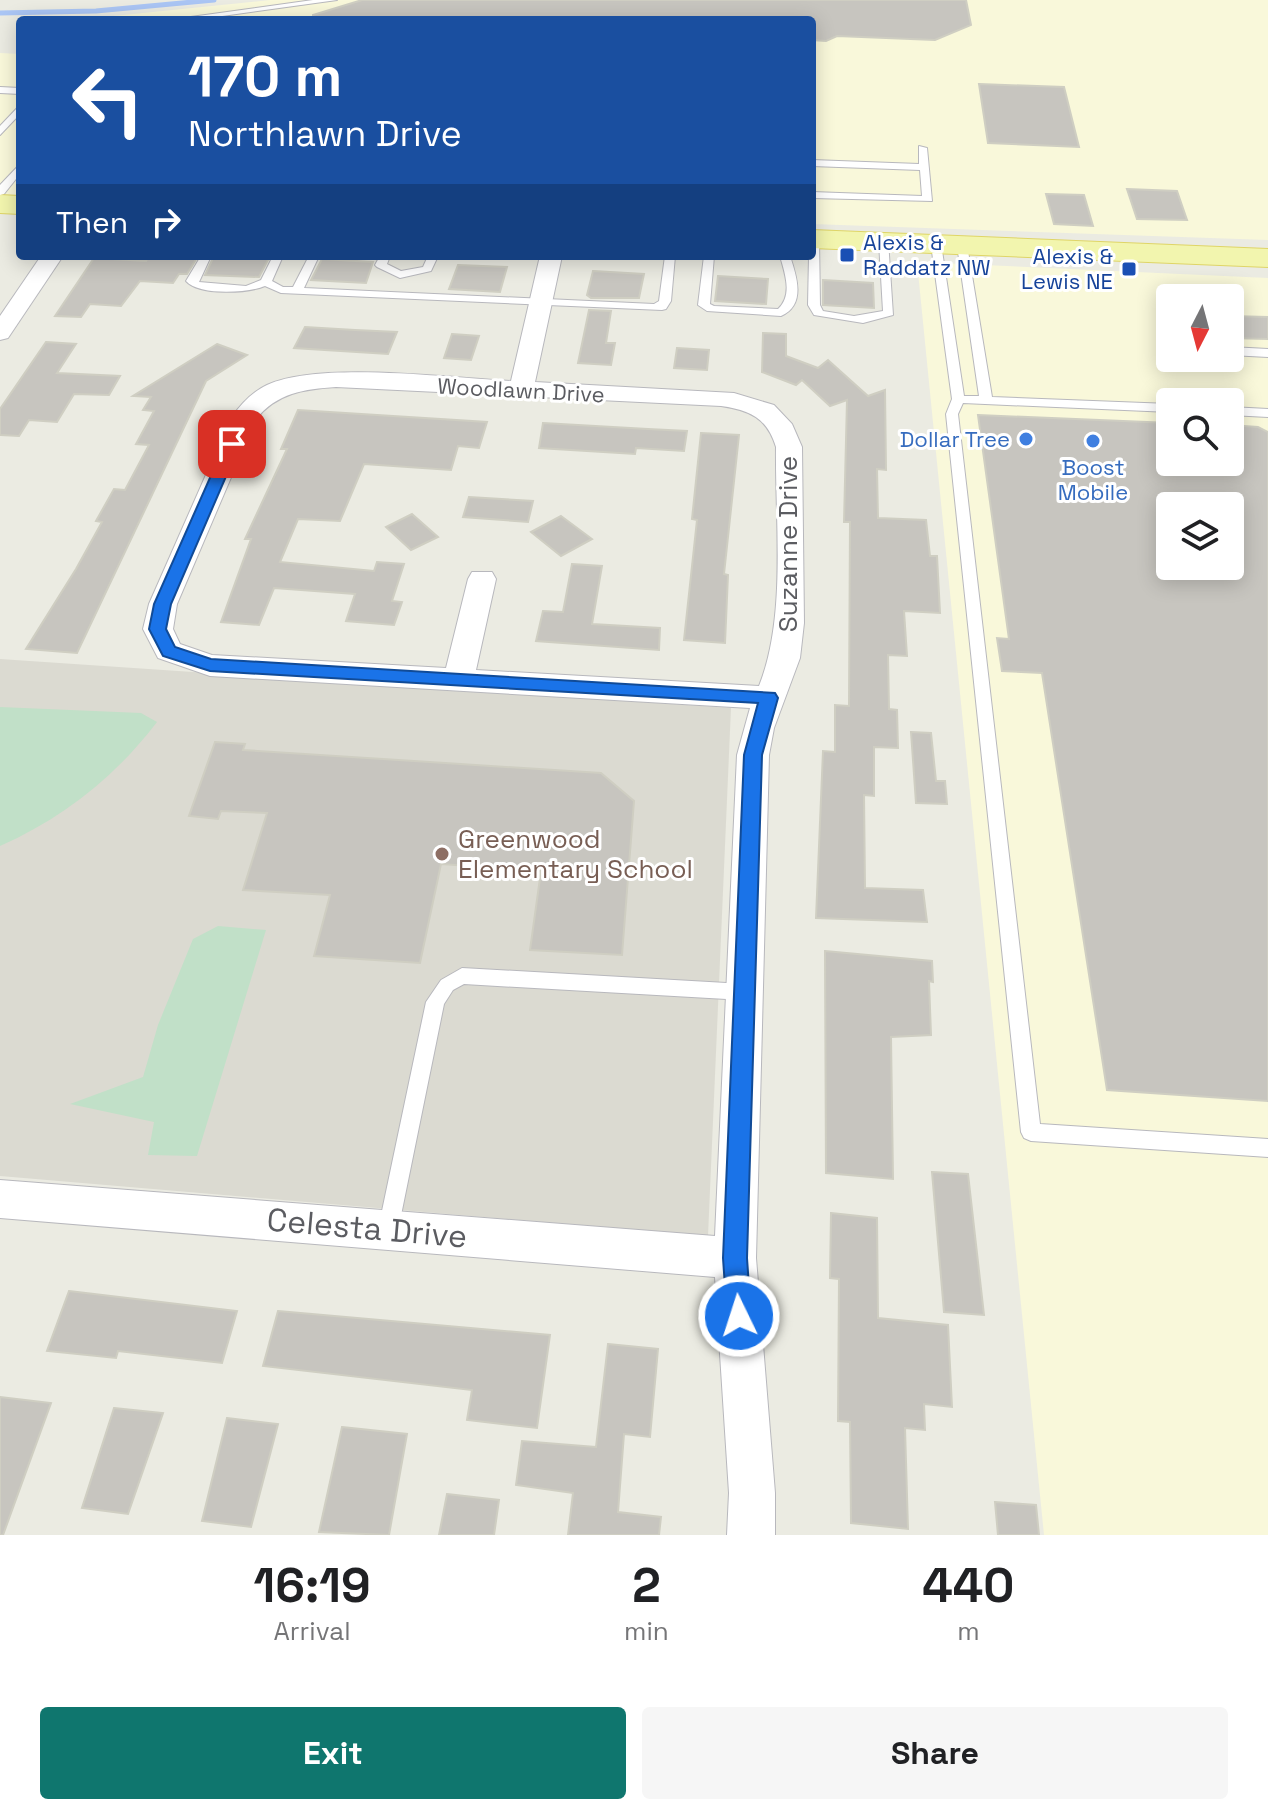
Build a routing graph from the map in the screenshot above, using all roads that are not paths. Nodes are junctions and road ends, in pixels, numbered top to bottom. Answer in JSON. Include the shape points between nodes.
{"nodes":[{"id":1,"x":333,"y":0,"type":"edge"},
{"id":2,"x":205,"y":16,"type":"edge"},
{"id":3,"x":16,"y":113,"type":"edge"},
{"id":4,"x":0,"y":132,"type":"edge"},
{"id":5,"x":922,"y":148,"type":"dead end"},
{"id":6,"x":816,"y":163,"type":"edge"},
{"id":7,"x":924,"y":167,"type":"junction"},
{"id":8,"x":16,"y":172,"type":"edge"},
{"id":9,"x":0,"y":192,"type":"edge"},
{"id":10,"x":816,"y":195,"type":"edge"},
{"id":11,"x":816,"y":239,"type":"edge"},
{"id":12,"x":884,"y":242,"type":"junction"},
{"id":13,"x":949,"y":244,"type":"junction"},
{"id":14,"x":1268,"y":258,"type":"edge"},
{"id":15,"x":49,"y":260,"type":"edge"},
{"id":16,"x":204,"y":260,"type":"edge"},
{"id":17,"x":276,"y":260,"type":"edge"},
{"id":18,"x":312,"y":260,"type":"edge"},
{"id":19,"x":383,"y":260,"type":"edge"},
{"id":20,"x":431,"y":260,"type":"edge"},
{"id":21,"x":550,"y":260,"type":"edge"},
{"id":22,"x":669,"y":260,"type":"edge"},
{"id":23,"x":708,"y":260,"type":"edge"},
{"id":24,"x":786,"y":260,"type":"edge"},
{"id":25,"x":813,"y":260,"type":"edge"},
{"id":26,"x":400,"y":275,"type":"junction"},
{"id":27,"x":266,"y":282,"type":"junction"},
{"id":28,"x":297,"y":290,"type":"junction"},
{"id":29,"x":792,"y":293,"type":"junction"},
{"id":30,"x":814,"y":294,"type":"junction"},
{"id":31,"x":393,"y":295,"type":"junction"},
{"id":32,"x":541,"y":302,"type":"junction"},
{"id":33,"x":0,"y":333,"type":"edge"},
{"id":34,"x":1244,"y":352,"type":"edge"},
{"id":35,"x":1268,"y":353,"type":"edge"},
{"id":36,"x":521,"y":390,"type":"junction"},
{"id":37,"x":958,"y":399,"type":"junction"},
{"id":38,"x":986,"y":400,"type":"junction"},
{"id":39,"x":1156,"y":407,"type":"edge"},
{"id":40,"x":1244,"y":412,"type":"edge"},
{"id":41,"x":1268,"y":413,"type":"edge"},
{"id":42,"x":774,"y":415,"type":"joint"},
{"id":43,"x":482,"y":579,"type":"dead end"},
{"id":44,"x":459,"y":679,"type":"junction"},
{"id":45,"x":769,"y":698,"type":"junction"},
{"id":46,"x":744,"y":992,"type":"junction"},
{"id":47,"x":1268,"y":1148,"type":"edge"},
{"id":48,"x":0,"y":1199,"type":"edge"},
{"id":49,"x":388,"y":1230,"type":"junction"},
{"id":50,"x":735,"y":1258,"type":"junction"},
{"id":51,"x":751,"y":1535,"type":"edge"}],
"edges":[{"from":1,"to":2,"type":"lane"},
{"from":3,"to":4,"type":"lane"},
{"from":5,"to":7,"type":"lane"},
{"from":6,"to":7,"type":"lane"},
{"from":7,"to":10,"type":"lane","via":[[928,199]]},
{"from":8,"to":9,"type":"lane"},
{"from":11,"to":12,"type":"main road"},
{"from":12,"to":13,"type":"main road"},
{"from":12,"to":30,"type":"lane","via":[[889,313],[864,319],[832,317],[818,313]]},
{"from":13,"to":14,"type":"main road"},
{"from":13,"to":37,"type":"lane"},
{"from":13,"to":38,"type":"lane"},
{"from":15,"to":33,"type":"street"},
{"from":16,"to":27,"type":"lane","via":[[192,281],[196,285],[247,289]]},
{"from":17,"to":27,"type":"lane"},
{"from":18,"to":28,"type":"lane"},
{"from":19,"to":26,"type":"lane","via":[[381,265]]},
{"from":20,"to":26,"type":"lane","via":[[427,269]]},
{"from":21,"to":32,"type":"street"},
{"from":22,"to":32,"type":"lane","via":[[662,307]]},
{"from":23,"to":29,"type":"lane","via":[[702,299],[711,309],[781,313]]},
{"from":24,"to":29,"type":"lane"},
{"from":25,"to":30,"type":"lane"},
{"from":26,"to":31,"type":"lane"},
{"from":27,"to":28,"type":"lane"},
{"from":28,"to":31,"type":"lane"},
{"from":29,"to":30,"type":"lane"},
{"from":31,"to":32,"type":"lane"},
{"from":32,"to":36,"type":"street"},
{"from":34,"to":35,"type":"lane"},
{"from":36,"to":42,"type":"street","name":"Woodlawn Drive","via":[[721,399],[746,402]]},
{"from":36,"to":44,"type":"street","name":"Woodlawn Drive","via":[[305,381],[266,393],[244,418],[163,604],[158,629],[169,651],[210,665]]},
{"from":37,"to":38,"type":"lane"},
{"from":37,"to":47,"type":"lane","via":[[952,414],[1031,1132]]},
{"from":38,"to":39,"type":"lane"},
{"from":40,"to":41,"type":"lane"},
{"from":42,"to":45,"type":"street","name":"Suzanne Drive","via":[[785,427],[789,447],[789,623],[785,658]]},
{"from":43,"to":44,"type":"street"},
{"from":44,"to":45,"type":"street"},
{"from":45,"to":46,"type":"street","name":"Suzanne Drive","via":[[753,755]]},
{"from":46,"to":49,"type":"lane","via":[[462,976],[447,985],[435,1002]]},
{"from":46,"to":50,"type":"street","name":"Suzanne Drive"},
{"from":48,"to":49,"type":"street","name":"Celesta Drive"},
{"from":49,"to":50,"type":"street","name":"Celesta Drive"},
{"from":50,"to":51,"type":"street","name":"Suzanne Drive"}]}
